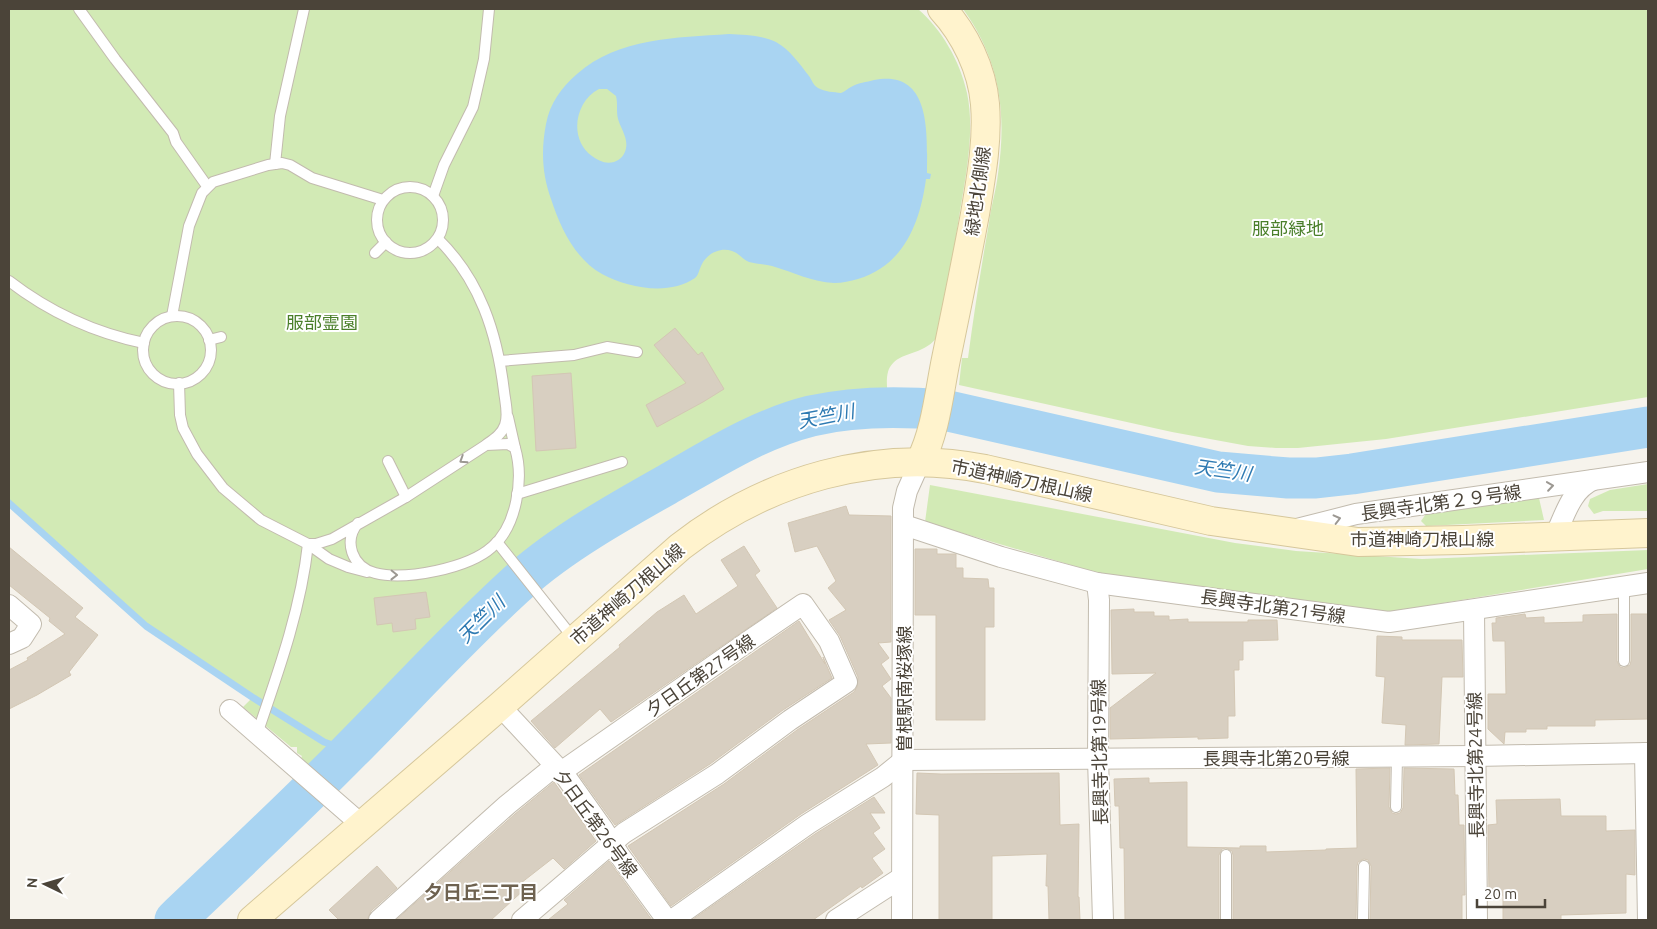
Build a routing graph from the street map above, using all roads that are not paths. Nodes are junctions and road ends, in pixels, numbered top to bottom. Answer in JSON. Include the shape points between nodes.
{"nodes":[{"id":1,"x":79,"y":9,"type":"edge"},
{"id":2,"x":304,"y":9,"type":"edge"},
{"id":3,"x":488,"y":9,"type":"edge"},
{"id":4,"x":942,"y":9,"type":"edge"},
{"id":5,"x":275,"y":164,"type":"junction"},
{"id":6,"x":207,"y":186,"type":"junction"},
{"id":7,"x":434,"y":196,"type":"junction"},
{"id":8,"x":383,"y":200,"type":"junction"},
{"id":9,"x":438,"y":239,"type":"junction"},
{"id":10,"x":386,"y":242,"type":"junction"},
{"id":11,"x":375,"y":253,"type":"dead end"},
{"id":12,"x":9,"y":281,"type":"edge"},
{"id":13,"x":172,"y":316,"type":"junction"},
{"id":14,"x":221,"y":337,"type":"dead end"},
{"id":15,"x":209,"y":340,"type":"junction"},
{"id":16,"x":144,"y":343,"type":"junction"},
{"id":17,"x":637,"y":352,"type":"dead end"},
{"id":18,"x":500,"y":361,"type":"junction"},
{"id":19,"x":179,"y":383,"type":"junction"},
{"id":20,"x":506,"y":411,"type":"junction"},
{"id":21,"x":486,"y":445,"type":"junction"},
{"id":22,"x":515,"y":448,"type":"junction"},
{"id":23,"x":388,"y":461,"type":"dead end"},
{"id":24,"x":622,"y":462,"type":"dead end"},
{"id":25,"x":920,"y":462,"type":"junction"},
{"id":26,"x":1648,"y":472,"type":"edge"},
{"id":27,"x":1593,"y":480,"type":"junction"},
{"id":28,"x":517,"y":494,"type":"junction"},
{"id":29,"x":406,"y":497,"type":"junction"},
{"id":30,"x":358,"y":523,"type":"junction"},
{"id":31,"x":904,"y":524,"type":"junction"},
{"id":32,"x":1290,"y":531,"type":"junction"},
{"id":33,"x":1648,"y":533,"type":"edge"},
{"id":34,"x":1555,"y":536,"type":"junction"},
{"id":35,"x":497,"y":542,"type":"junction"},
{"id":36,"x":308,"y":544,"type":"junction"},
{"id":37,"x":374,"y":573,"type":"junction"},
{"id":38,"x":1097,"y":583,"type":"junction"},
{"id":39,"x":1648,"y":583,"type":"edge"},
{"id":40,"x":1624,"y":586,"type":"junction"},
{"id":41,"x":9,"y":605,"type":"edge"},
{"id":42,"x":1474,"y":610,"type":"junction"},
{"id":43,"x":574,"y":639,"type":"junction"},
{"id":44,"x":9,"y":644,"type":"edge"},
{"id":45,"x":1624,"y":661,"type":"dead end"},
{"id":46,"x":500,"y":706,"type":"junction"},
{"id":47,"x":230,"y":710,"type":"dead end"},
{"id":48,"x":256,"y":734,"type":"junction"},
{"id":49,"x":1647,"y":753,"type":"edge"},
{"id":50,"x":1475,"y":756,"type":"junction"},
{"id":51,"x":1397,"y":757,"type":"junction"},
{"id":52,"x":1098,"y":759,"type":"junction"},
{"id":53,"x":904,"y":760,"type":"junction"},
{"id":54,"x":558,"y":769,"type":"junction"},
{"id":55,"x":1396,"y":807,"type":"dead end"},
{"id":56,"x":362,"y":825,"type":"junction"},
{"id":57,"x":612,"y":843,"type":"junction"},
{"id":58,"x":1226,"y":855,"type":"dead end"},
{"id":59,"x":1364,"y":866,"type":"dead end"},
{"id":60,"x":901,"y":878,"type":"junction"},
{"id":61,"x":1648,"y":878,"type":"edge"},
{"id":62,"x":252,"y":920,"type":"edge"},
{"id":63,"x":379,"y":920,"type":"edge"},
{"id":64,"x":522,"y":920,"type":"edge"},
{"id":65,"x":668,"y":920,"type":"edge"},
{"id":66,"x":672,"y":920,"type":"edge"},
{"id":67,"x":836,"y":920,"type":"edge"},
{"id":68,"x":902,"y":920,"type":"edge"},
{"id":69,"x":1103,"y":920,"type":"edge"},
{"id":70,"x":1226,"y":920,"type":"edge"},
{"id":71,"x":1364,"y":920,"type":"edge"},
{"id":72,"x":1477,"y":920,"type":"edge"},
{"id":73,"x":1648,"y":920,"type":"edge"}],
"edges":[{"from":1,"to":6,"type":"lane","via":[[173,133]]},
{"from":2,"to":5,"type":"lane","via":[[280,116]]},
{"from":3,"to":7,"type":"lane","via":[[484,59],[473,107],[444,165]]},
{"from":4,"to":25,"type":"street","name":"緑地北側線","via":[[957,27],[974,60],[982,86],[986,126],[966,265],[930,437]]},
{"from":5,"to":6,"type":"lane"},
{"from":5,"to":8,"type":"lane","via":[[287,164],[312,178]]},
{"from":6,"to":13,"type":"lane","via":[[198,201],[188,232]]},
{"from":7,"to":8,"type":"lane","via":[[424,189],[407,187],[391,192]]},
{"from":7,"to":9,"type":"lane","via":[[443,212]]},
{"from":8,"to":10,"type":"lane","via":[[377,217],[380,234]]},
{"from":9,"to":10,"type":"lane","via":[[416,252],[400,251]]},
{"from":9,"to":18,"type":"lane","via":[[472,281],[484,306]]},
{"from":10,"to":11,"type":"lane"},
{"from":12,"to":16,"type":"lane","via":[[73,320],[116,337]]},
{"from":13,"to":15,"type":"lane","via":[[182,316],[199,324]]},
{"from":13,"to":16,"type":"lane","via":[[154,325]]},
{"from":14,"to":15,"type":"lane"},
{"from":15,"to":19,"type":"lane","via":[[211,350],[204,369],[189,382]]},
{"from":16,"to":19,"type":"lane","via":[[143,352],[149,369],[167,382]]},
{"from":17,"to":18,"type":"lane","via":[[607,347],[574,355]]},
{"from":18,"to":20,"type":"lane"},
{"from":19,"to":36,"type":"lane","via":[[180,415],[184,428],[197,454],[215,478],[261,520]]},
{"from":20,"to":21,"type":"lane","via":[[502,431]]},
{"from":20,"to":22,"type":"lane"},
{"from":21,"to":22,"type":"lane","via":[[508,444]]},
{"from":21,"to":29,"type":"lane","one_way":true},
{"from":22,"to":28,"type":"lane","via":[[519,481]]},
{"from":23,"to":29,"type":"lane"},
{"from":24,"to":28,"type":"lane"},
{"from":25,"to":31,"type":"street","name":"曽根駅南桜塚線","via":[[905,498]]},
{"from":25,"to":32,"type":"street","name":"市道神崎刀根山線","via":[[972,466],[1211,522]]},
{"from":25,"to":43,"type":"street","name":"市道神崎刀根山線","via":[[874,465],[822,475],[756,499],[700,531]]},
{"from":26,"to":27,"type":"street","name":"長興寺北第２９号線"},
{"from":32,"to":27,"type":"street","name":"長興寺北第２９号線","one_way":true,"via":[[1356,514]]},
{"from":27,"to":34,"type":"street","via":[[1577,491]]},
{"from":28,"to":35,"type":"lane","via":[[509,522]]},
{"from":29,"to":30,"type":"lane"},
{"from":30,"to":36,"type":"lane","via":[[332,539]]},
{"from":30,"to":37,"type":"lane","via":[[350,536],[352,553],[362,566]]},
{"from":31,"to":38,"type":"street","name":"長興寺北第21号線","via":[[1000,557]]},
{"from":31,"to":53,"type":"street","name":"曽根駅南桜塚線"},
{"from":32,"to":34,"type":"street","name":"市道神崎刀根山線","via":[[1358,542]]},
{"from":33,"to":34,"type":"street","name":"市道神崎刀根山線"},
{"from":37,"to":35,"type":"lane","one_way":true,"via":[[397,575],[443,570],[482,554]]},
{"from":35,"to":43,"type":"lane"},
{"from":36,"to":37,"type":"lane","via":[[348,567]]},
{"from":36,"to":48,"type":"lane","via":[[298,602]]},
{"from":38,"to":42,"type":"street","name":"長興寺北第21号線","via":[[1389,622]]},
{"from":38,"to":52,"type":"street","name":"長興寺北第19号線"},
{"from":39,"to":40,"type":"street","name":"長興寺北第21号線"},
{"from":40,"to":42,"type":"street","name":"長興寺北第21号線"},
{"from":40,"to":45,"type":"lane"},
{"from":41,"to":44,"type":"street","via":[[31,624],[22,638]]},
{"from":42,"to":50,"type":"street","name":"長興寺北第24号線"},
{"from":43,"to":46,"type":"street","name":"市道神崎刀根山線"},
{"from":46,"to":54,"type":"street","name":"夕日丘第26号線"},
{"from":46,"to":56,"type":"street","name":"市道神崎刀根山線"},
{"from":47,"to":48,"type":"street"},
{"from":48,"to":56,"type":"street"},
{"from":49,"to":50,"type":"street","name":"長興寺北第20号線"},
{"from":49,"to":61,"type":"street"},
{"from":50,"to":51,"type":"street","name":"長興寺北第20号線"},
{"from":50,"to":72,"type":"street","name":"長興寺北第24号線"},
{"from":51,"to":52,"type":"street","name":"長興寺北第20号線"},
{"from":51,"to":55,"type":"lane"},
{"from":52,"to":53,"type":"street","name":"長興寺北第20号線"},
{"from":52,"to":69,"type":"street","name":"長興寺北第19号線"},
{"from":53,"to":60,"type":"street","name":"曽根駅南桜塚線"},
{"from":53,"to":66,"type":"street"},
{"from":54,"to":57,"type":"street","name":"夕日丘第26号線"},
{"from":54,"to":57,"type":"street","name":"夕日丘第27号線","via":[[803,604],[829,641],[847,682]]},
{"from":54,"to":63,"type":"street","via":[[507,805]]},
{"from":56,"to":62,"type":"street","name":"市道神崎刀根山線"},
{"from":57,"to":64,"type":"street"},
{"from":57,"to":65,"type":"street","name":"夕日丘第26号線"},
{"from":58,"to":70,"type":"lane"},
{"from":59,"to":71,"type":"lane"},
{"from":60,"to":67,"type":"street"},
{"from":60,"to":68,"type":"street","name":"曽根駅南桜塚線"},
{"from":61,"to":73,"type":"street"}]}
